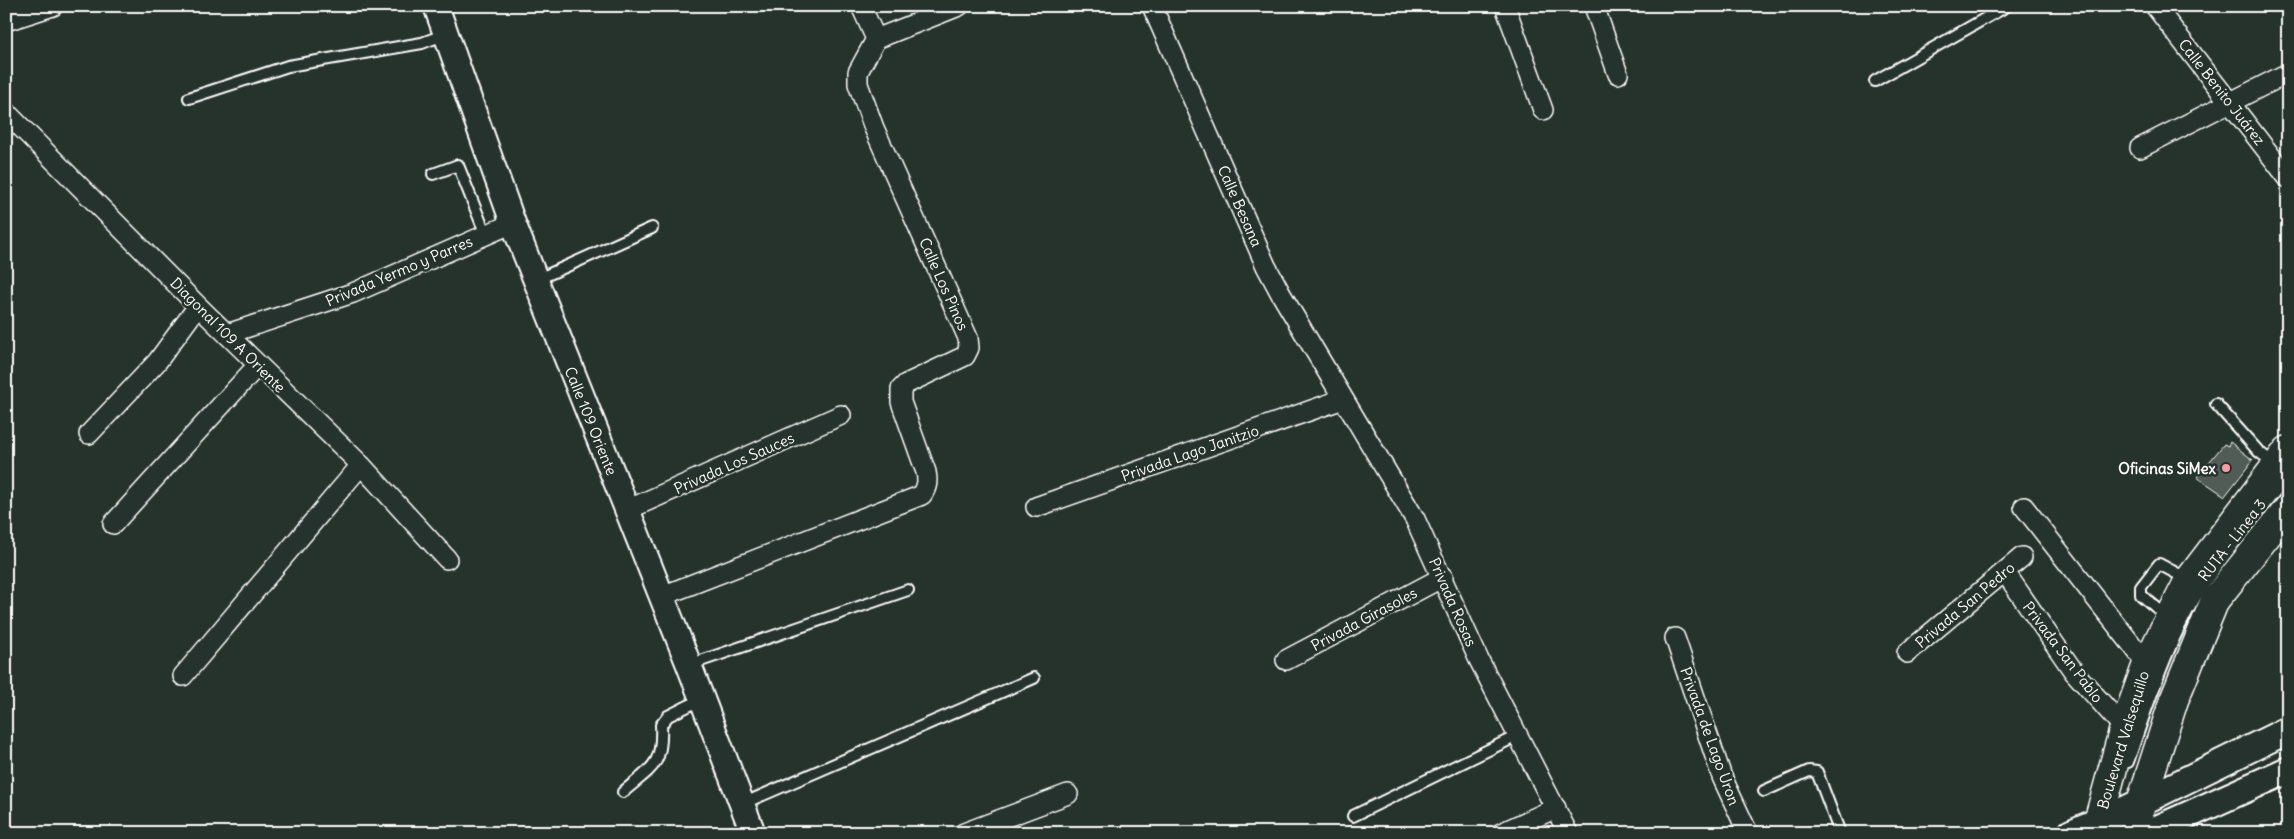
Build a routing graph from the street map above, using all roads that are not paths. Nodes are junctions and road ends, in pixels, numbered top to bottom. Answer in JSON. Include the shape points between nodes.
{"nodes":[{"id":1,"x":53,"y":6,"type":"edge"},
{"id":2,"x":436,"y":6,"type":"edge"},
{"id":3,"x":861,"y":6,"type":"edge"},
{"id":4,"x":959,"y":6,"type":"edge"},
{"id":5,"x":1152,"y":6,"type":"edge"},
{"id":6,"x":1505,"y":6,"type":"edge"},
{"id":7,"x":1594,"y":6,"type":"edge"},
{"id":8,"x":2007,"y":6,"type":"edge"},
{"id":9,"x":2155,"y":6,"type":"edge"},
{"id":10,"x":6,"y":21,"type":"edge"},
{"id":11,"x":446,"y":34,"type":"junction"},
{"id":12,"x":876,"y":40,"type":"junction"},
{"id":13,"x":1618,"y":74,"type":"dead end"},
{"id":14,"x":2288,"y":74,"type":"edge"},
{"id":15,"x":1875,"y":81,"type":"dead end"},
{"id":16,"x":190,"y":98,"type":"dead end"},
{"id":17,"x":2230,"y":102,"type":"junction"},
{"id":18,"x":1543,"y":110,"type":"dead end"},
{"id":19,"x":6,"y":112,"type":"edge"},
{"id":20,"x":2140,"y":148,"type":"dead end"},
{"id":21,"x":433,"y":174,"type":"dead end"},
{"id":22,"x":2288,"y":178,"type":"edge"},
{"id":23,"x":513,"y":223,"type":"junction"},
{"id":24,"x":652,"y":228,"type":"dead end"},
{"id":25,"x":486,"y":235,"type":"junction"},
{"id":26,"x":536,"y":280,"type":"junction"},
{"id":27,"x":198,"y":306,"type":"junction"},
{"id":28,"x":227,"y":334,"type":"junction"},
{"id":29,"x":258,"y":365,"type":"junction"},
{"id":30,"x":1344,"y":399,"type":"junction"},
{"id":31,"x":2216,"y":404,"type":"dead end"},
{"id":32,"x":841,"y":415,"type":"dead end"},
{"id":33,"x":89,"y":434,"type":"dead end"},
{"id":34,"x":2284,"y":463,"type":"edge"},
{"id":35,"x":361,"y":464,"type":"junction"},
{"id":36,"x":2285,"y":505,"type":"edge"},
{"id":37,"x":2024,"y":507,"type":"dead end"},
{"id":38,"x":1036,"y":508,"type":"dead end"},
{"id":39,"x":627,"y":510,"type":"junction"},
{"id":40,"x":113,"y":524,"type":"dead end"},
{"id":41,"x":2022,"y":557,"type":"dead end"},
{"id":42,"x":448,"y":559,"type":"dead end"},
{"id":43,"x":2005,"y":572,"type":"junction"},
{"id":44,"x":1443,"y":577,"type":"junction"},
{"id":45,"x":2190,"y":580,"type":"junction"},
{"id":46,"x":908,"y":590,"type":"dead end"},
{"id":47,"x":662,"y":596,"type":"junction"},
{"id":48,"x":2180,"y":624,"type":"junction"},
{"id":49,"x":1675,"y":638,"type":"dead end"},
{"id":50,"x":1907,"y":653,"type":"dead end"},
{"id":51,"x":1286,"y":660,"type":"dead end"},
{"id":52,"x":2147,"y":664,"type":"junction"},
{"id":53,"x":689,"y":665,"type":"junction"},
{"id":54,"x":2173,"y":673,"type":"dead end"},
{"id":55,"x":182,"y":676,"type":"dead end"},
{"id":56,"x":1034,"y":678,"type":"dead end"},
{"id":57,"x":702,"y":698,"type":"junction"},
{"id":58,"x":2124,"y":728,"type":"junction"},
{"id":59,"x":2288,"y":730,"type":"edge"},
{"id":60,"x":1517,"y":736,"type":"junction"},
{"id":61,"x":2148,"y":746,"type":"dead end"},
{"id":62,"x":2288,"y":770,"type":"edge"},
{"id":63,"x":2124,"y":773,"type":"dead end"},
{"id":64,"x":1764,"y":791,"type":"dead end"},
{"id":65,"x":623,"y":792,"type":"dead end"},
{"id":66,"x":1068,"y":794,"type":"dead end"},
{"id":67,"x":742,"y":804,"type":"junction"},
{"id":68,"x":1556,"y":808,"type":"junction"},
{"id":69,"x":1353,"y":816,"type":"dead end"},
{"id":70,"x":2127,"y":820,"type":"edge"},
{"id":71,"x":753,"y":833,"type":"edge"},
{"id":72,"x":964,"y":833,"type":"edge"},
{"id":73,"x":1501,"y":833,"type":"edge"},
{"id":74,"x":1568,"y":833,"type":"edge"},
{"id":75,"x":1748,"y":833,"type":"edge"},
{"id":76,"x":1840,"y":833,"type":"edge"},
{"id":77,"x":2071,"y":833,"type":"edge"}],
"edges":[{"from":1,"to":10,"type":"street"},
{"from":2,"to":11,"type":"street","name":"Calle 109 Oriente"},
{"from":3,"to":12,"type":"street"},
{"from":4,"to":12,"type":"street"},
{"from":5,"to":30,"type":"street","name":"Calle Besana","via":[[1266,266]]},
{"from":6,"to":18,"type":"street"},
{"from":7,"to":13,"type":"street"},
{"from":8,"to":15,"type":"lane"},
{"from":9,"to":17,"type":"street","name":"Calle Benito Juárez"},
{"from":11,"to":16,"type":"lane","via":[[422,43],[288,66]]},
{"from":11,"to":23,"type":"street","name":"Calle 109 Oriente"},
{"from":12,"to":47,"type":"street","name":"Calle Los Pinos","via":[[858,72],[858,84],[874,128],[968,338],[969,348],[965,356],[901,389],[901,402],[928,480],[927,488],[922,495]]},
{"from":14,"to":17,"type":"street"},
{"from":17,"to":20,"type":"street"},
{"from":17,"to":22,"type":"street","name":"Calle Benito Juárez"},
{"from":19,"to":27,"type":"street","name":"Diagonal 109 A Oriente"},
{"from":21,"to":25,"type":"lane","via":[[458,166]]},
{"from":23,"to":25,"type":"street","name":"Privada Yermo y Parres"},
{"from":23,"to":26,"type":"street","name":"Calle 109 Oriente"},
{"from":24,"to":26,"type":"lane"},
{"from":25,"to":28,"type":"street","name":"Privada Yermo y Parres","via":[[353,293]]},
{"from":26,"to":39,"type":"street","name":"Calle 109 Oriente"},
{"from":27,"to":28,"type":"street","name":"Diagonal 109 A Oriente"},
{"from":27,"to":33,"type":"street","via":[[157,362]]},
{"from":28,"to":29,"type":"street","name":"Diagonal 109 A Oriente"},
{"from":29,"to":35,"type":"street","name":"Diagonal 109 A Oriente"},
{"from":29,"to":40,"type":"street"},
{"from":30,"to":38,"type":"street","name":"Privada Lago Janitzio"},
{"from":30,"to":44,"type":"street","name":"Privada Rosas","via":[[1415,519]]},
{"from":31,"to":34,"type":"lane","via":[[2259,452]]},
{"from":32,"to":39,"type":"street","name":"Privada Los Sauces"},
{"from":34,"to":45,"type":"main road","name":"Boulevard Valsequillo"},
{"from":34,"to":63,"type":"lane","via":[[2206,581],[2180,628],[2144,714]]},
{"from":35,"to":42,"type":"street","name":"Diagonal 109 A Oriente"},
{"from":35,"to":55,"type":"street"},
{"from":36,"to":48,"type":"lane","name":"RUTA - Línea 3"},
{"from":36,"to":70,"type":"main road","via":[[2215,600]]},
{"from":37,"to":52,"type":"street"},
{"from":39,"to":47,"type":"street","name":"Calle 109 Oriente"},
{"from":41,"to":43,"type":"street","name":"Privada San Pedro"},
{"from":43,"to":50,"type":"street","name":"Privada San Pedro"},
{"from":43,"to":58,"type":"street","name":"Privada San Pablo","via":[[2074,672]]},
{"from":44,"to":51,"type":"street","name":"Privada Girasoles"},
{"from":44,"to":60,"type":"street","name":"Privada Rosas"},
{"from":45,"to":48,"type":"main road","name":"Boulevard Valsequillo"},
{"from":45,"to":48,"type":"lane","via":[[2159,564],[2141,587],[2141,596]]},
{"from":46,"to":53,"type":"lane"},
{"from":47,"to":53,"type":"street","name":"Calle 109 Oriente"},
{"from":48,"to":52,"type":"main road","name":"Boulevard Valsequillo"},
{"from":49,"to":75,"type":"street","name":"Privada de Lago Uron","via":[[1722,777]]},
{"from":52,"to":58,"type":"main road","name":"Boulevard Valsequillo"},
{"from":53,"to":57,"type":"street","name":"Calle 109 Oriente"},
{"from":54,"to":61,"type":"lane"},
{"from":56,"to":67,"type":"lane"},
{"from":57,"to":65,"type":"lane","via":[[668,716],[661,725],[662,746],[657,763]]},
{"from":57,"to":67,"type":"street","name":"Calle 109 Oriente"},
{"from":58,"to":70,"type":"main road","name":"Boulevard Valsequillo"},
{"from":59,"to":70,"type":"main road"},
{"from":60,"to":68,"type":"street","name":"Privada Rosas"},
{"from":60,"to":69,"type":"lane"},
{"from":62,"to":70,"type":"main road"},
{"from":64,"to":76,"type":"lane","via":[[1809,772],[1817,772]]},
{"from":66,"to":72,"type":"street"},
{"from":67,"to":71,"type":"street","name":"Calle 109 Oriente"},
{"from":68,"to":73,"type":"street"},
{"from":68,"to":74,"type":"street","name":"Privada Rosas"},
{"from":70,"to":77,"type":"main road"}]}
